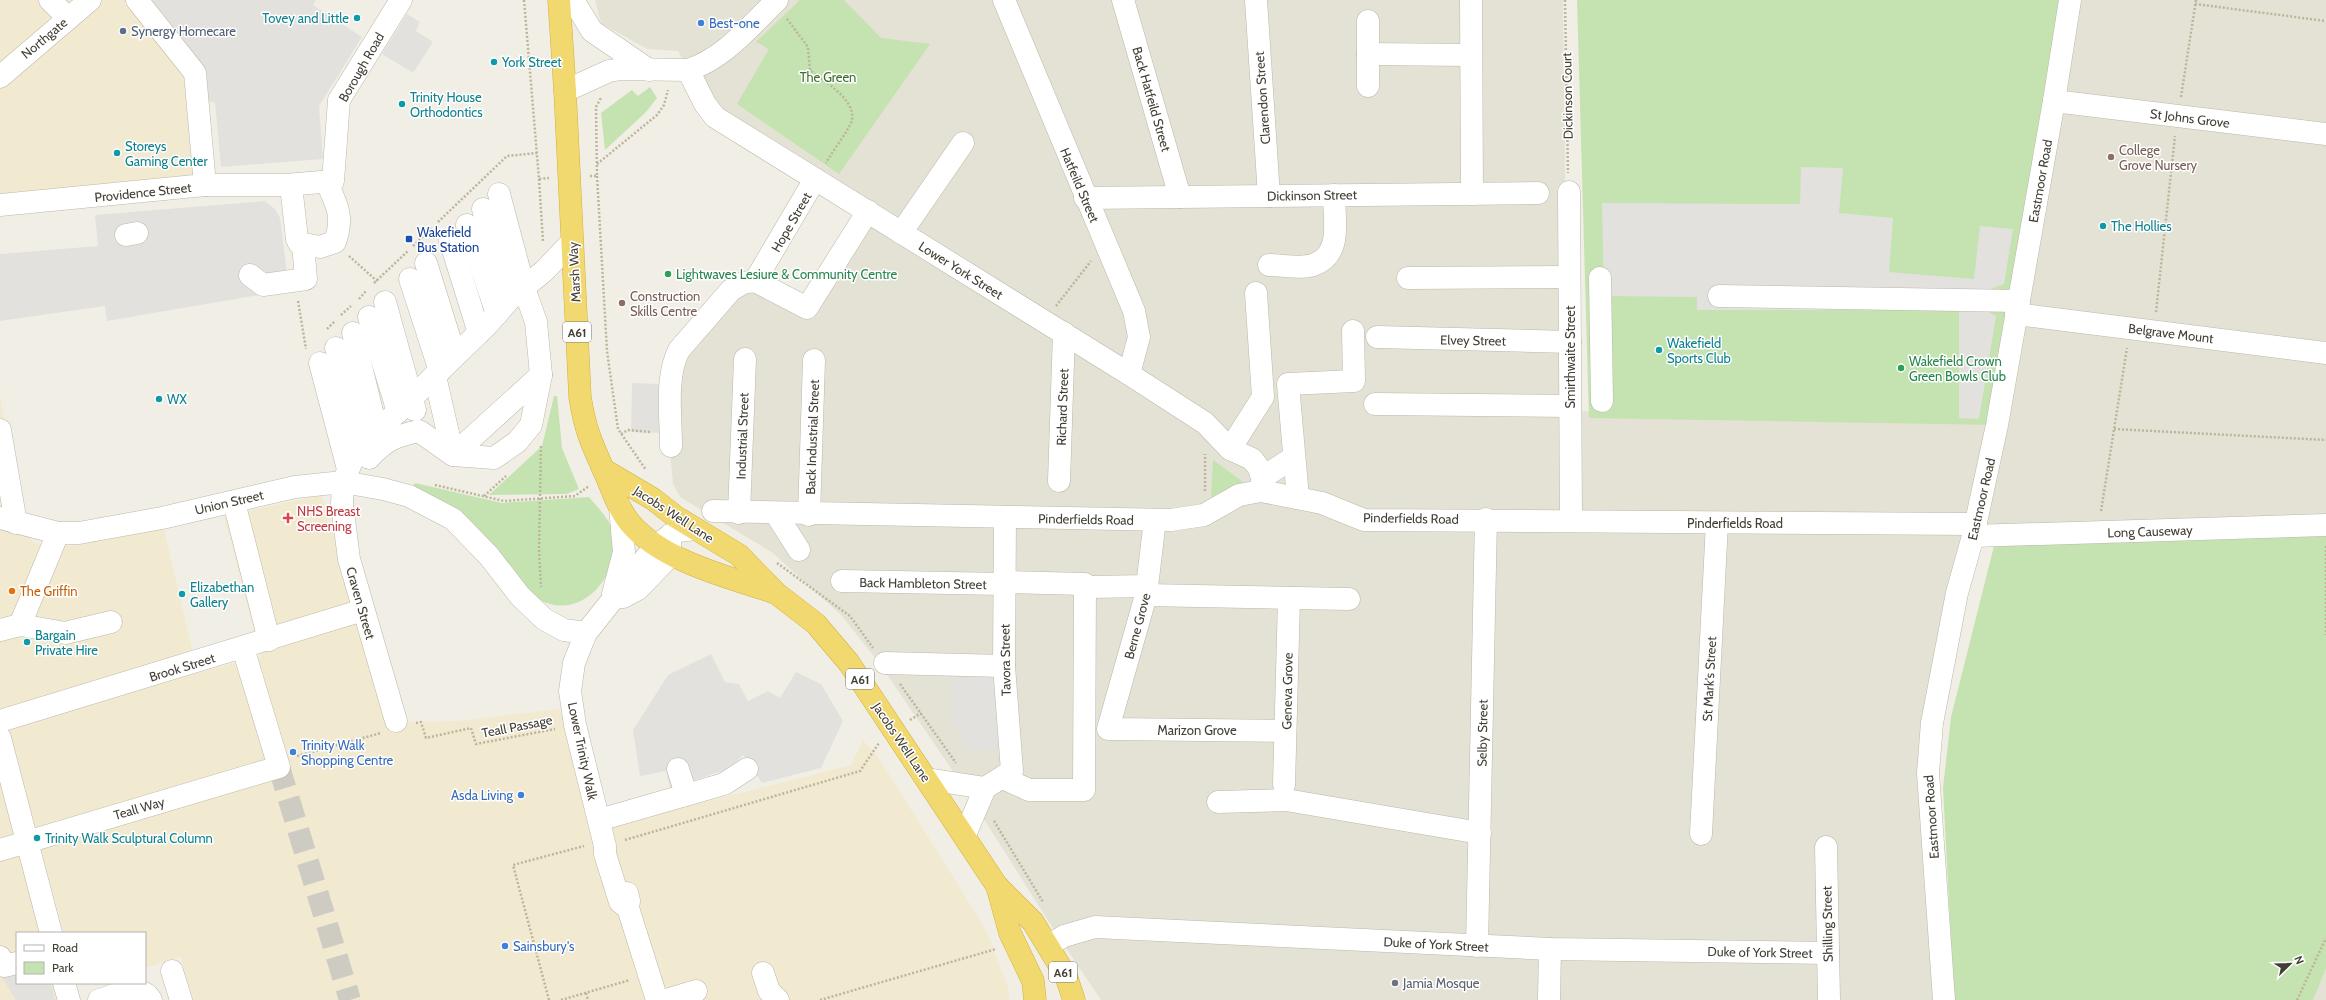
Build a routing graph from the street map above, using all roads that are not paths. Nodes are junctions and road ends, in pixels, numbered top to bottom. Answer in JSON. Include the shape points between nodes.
{"nodes":[{"id":1,"x":50,"y":0,"type":"edge"},
{"id":2,"x":90,"y":0,"type":"edge"},
{"id":3,"x":137,"y":0,"type":"edge"},
{"id":4,"x":401,"y":0,"type":"edge"},
{"id":5,"x":559,"y":0,"type":"edge"},
{"id":6,"x":573,"y":0,"type":"edge"},
{"id":7,"x":1004,"y":0,"type":"edge"},
{"id":8,"x":1123,"y":0,"type":"edge"},
{"id":9,"x":1256,"y":0,"type":"edge"},
{"id":10,"x":1471,"y":0,"type":"edge"},
{"id":11,"x":2070,"y":0,"type":"edge"},
{"id":12,"x":774,"y":2,"type":"edge"},
{"id":13,"x":68,"y":18,"type":"junction"},
{"id":14,"x":1368,"y":21,"type":"dead end"},
{"id":15,"x":1368,"y":54,"type":"junction"},
{"id":16,"x":1471,"y":55,"type":"junction"},
{"id":17,"x":649,"y":70,"type":"junction"},
{"id":18,"x":680,"y":70,"type":"junction"},
{"id":19,"x":0,"y":77,"type":"edge"},
{"id":20,"x":1368,"y":86,"type":"dead end"},
{"id":21,"x":566,"y":91,"type":"junction"},
{"id":22,"x":2054,"y":101,"type":"junction"},
{"id":23,"x":2326,"y":134,"type":"edge"},
{"id":24,"x":963,"y":144,"type":"dead end"},
{"id":25,"x":816,"y":179,"type":"junction"},
{"id":26,"x":326,"y":182,"type":"junction"},
{"id":27,"x":205,"y":185,"type":"junction"},
{"id":28,"x":289,"y":185,"type":"junction"},
{"id":29,"x":1569,"y":192,"type":"road end"},
{"id":30,"x":1538,"y":193,"type":"dead end"},
{"id":31,"x":1472,"y":194,"type":"junction"},
{"id":32,"x":1334,"y":195,"type":"junction"},
{"id":33,"x":1269,"y":196,"type":"junction"},
{"id":34,"x":1180,"y":197,"type":"junction"},
{"id":35,"x":1085,"y":198,"type":"junction"},
{"id":36,"x":0,"y":206,"type":"edge"},
{"id":37,"x":868,"y":211,"type":"junction"},
{"id":38,"x":901,"y":233,"type":"junction"},
{"id":39,"x":572,"y":242,"type":"junction"},
{"id":40,"x":303,"y":244,"type":"junction"},
{"id":41,"x":1270,"y":265,"type":"dead end"},
{"id":42,"x":250,"y":276,"type":"dead end"},
{"id":43,"x":1569,"y":277,"type":"junction"},
{"id":44,"x":1408,"y":278,"type":"dead end"},
{"id":45,"x":1600,"y":278,"type":"dead end"},
{"id":46,"x":755,"y":281,"type":"junction"},
{"id":47,"x":398,"y":285,"type":"junction"},
{"id":48,"x":1256,"y":293,"type":"dead end"},
{"id":49,"x":1719,"y":296,"type":"dead end"},
{"id":50,"x":2018,"y":307,"type":"junction"},
{"id":51,"x":1353,"y":331,"type":"dead end"},
{"id":52,"x":1064,"y":333,"type":"junction"},
{"id":53,"x":1377,"y":338,"type":"dead end"},
{"id":54,"x":1570,"y":342,"type":"junction"},
{"id":55,"x":2326,"y":352,"type":"edge"},
{"id":56,"x":745,"y":358,"type":"dead end"},
{"id":57,"x":814,"y":360,"type":"dead end"},
{"id":58,"x":437,"y":374,"type":"junction"},
{"id":59,"x":541,"y":374,"type":"junction"},
{"id":60,"x":1129,"y":374,"type":"junction"},
{"id":61,"x":1602,"y":401,"type":"dead end"},
{"id":62,"x":1376,"y":404,"type":"dead end"},
{"id":63,"x":1570,"y":406,"type":"junction"},
{"id":64,"x":0,"y":430,"type":"edge"},
{"id":65,"x":419,"y":431,"type":"junction"},
{"id":66,"x":671,"y":446,"type":"dead end"},
{"id":67,"x":1230,"y":449,"type":"junction"},
{"id":68,"x":453,"y":455,"type":"junction"},
{"id":69,"x":1294,"y":457,"type":"junction"},
{"id":70,"x":604,"y":470,"type":"junction"},
{"id":71,"x":1059,"y":481,"type":"dead end"},
{"id":72,"x":1262,"y":485,"type":"junction"},
{"id":73,"x":1298,"y":498,"type":"junction"},
{"id":74,"x":234,"y":502,"type":"junction"},
{"id":75,"x":659,"y":504,"type":"junction"},
{"id":76,"x":620,"y":507,"type":"junction"},
{"id":77,"x":713,"y":512,"type":"dead end"},
{"id":78,"x":739,"y":513,"type":"junction"},
{"id":79,"x":776,"y":514,"type":"junction"},
{"id":80,"x":809,"y":515,"type":"junction"},
{"id":81,"x":1005,"y":517,"type":"junction"},
{"id":82,"x":1486,"y":519,"type":"junction"},
{"id":83,"x":8,"y":520,"type":"edge"},
{"id":84,"x":1154,"y":520,"type":"junction"},
{"id":85,"x":1571,"y":521,"type":"junction"},
{"id":86,"x":1717,"y":523,"type":"junction"},
{"id":87,"x":2326,"y":525,"type":"edge"},
{"id":88,"x":695,"y":529,"type":"junction"},
{"id":89,"x":637,"y":530,"type":"joint"},
{"id":90,"x":1975,"y":530,"type":"junction"},
{"id":91,"x":58,"y":533,"type":"junction"},
{"id":92,"x":665,"y":545,"type":"junction"},
{"id":93,"x":798,"y":550,"type":"dead end"},
{"id":94,"x":842,"y":581,"type":"dead end"},
{"id":95,"x":1004,"y":583,"type":"junction"},
{"id":96,"x":1092,"y":587,"type":"dead end"},
{"id":97,"x":1146,"y":591,"type":"junction"},
{"id":98,"x":776,"y":593,"type":"junction"},
{"id":99,"x":1289,"y":598,"type":"junction"},
{"id":100,"x":1349,"y":599,"type":"dead end"},
{"id":101,"x":610,"y":605,"type":"junction"},
{"id":102,"x":363,"y":610,"type":"junction"},
{"id":103,"x":111,"y":622,"type":"dead end"},
{"id":104,"x":10,"y":628,"type":"edge"},
{"id":105,"x":586,"y":633,"type":"junction"},
{"id":106,"x":269,"y":640,"type":"junction"},
{"id":107,"x":244,"y":648,"type":"junction"},
{"id":108,"x":885,"y":663,"type":"dead end"},
{"id":109,"x":1004,"y":666,"type":"junction"},
{"id":110,"x":0,"y":721,"type":"edge"},
{"id":111,"x":398,"y":726,"type":"road end"},
{"id":112,"x":1108,"y":729,"type":"joint"},
{"id":113,"x":1286,"y":731,"type":"junction"},
{"id":114,"x":0,"y":738,"type":"edge"},
{"id":115,"x":678,"y":769,"type":"dead end"},
{"id":116,"x":747,"y":769,"type":"dead end"},
{"id":117,"x":927,"y":779,"type":"junction"},
{"id":118,"x":994,"y":783,"type":"junction"},
{"id":119,"x":1284,"y":785,"type":"dead end"},
{"id":120,"x":686,"y":794,"type":"junction"},
{"id":121,"x":1218,"y":802,"type":"dead end"},
{"id":122,"x":598,"y":820,"type":"junction"},
{"id":123,"x":1480,"y":833,"type":"junction"},
{"id":124,"x":1701,"y":834,"type":"dead end"},
{"id":125,"x":965,"y":835,"type":"junction"},
{"id":126,"x":27,"y":841,"type":"junction"},
{"id":127,"x":1826,"y":847,"type":"dead end"},
{"id":128,"x":0,"y":850,"type":"edge"},
{"id":129,"x":997,"y":886,"type":"junction"},
{"id":130,"x":51,"y":932,"type":"edge"},
{"id":131,"x":1048,"y":946,"type":"junction"},
{"id":132,"x":1477,"y":946,"type":"junction"},
{"id":133,"x":1550,"y":950,"type":"junction"},
{"id":134,"x":1828,"y":953,"type":"junction"},
{"id":135,"x":0,"y":957,"type":"edge"},
{"id":136,"x":16,"y":963,"type":"edge"},
{"id":137,"x":172,"y":971,"type":"dead end"},
{"id":138,"x":64,"y":984,"type":"edge"},
{"id":139,"x":696,"y":991,"type":"dead end"},
{"id":140,"x":148,"y":996,"type":"edge"},
{"id":141,"x":69,"y":1000,"type":"edge"},
{"id":142,"x":99,"y":1000,"type":"edge"},
{"id":143,"x":181,"y":1000,"type":"edge"},
{"id":144,"x":657,"y":1000,"type":"edge"},
{"id":145,"x":666,"y":1000,"type":"edge"},
{"id":146,"x":1035,"y":1000,"type":"edge"},
{"id":147,"x":1074,"y":1000,"type":"edge"},
{"id":148,"x":1549,"y":1000,"type":"edge"},
{"id":149,"x":1829,"y":1000,"type":"edge"},
{"id":150,"x":1944,"y":1000,"type":"edge"}],
"edges":[{"from":1,"to":13,"type":"street"},
{"from":2,"to":13,"type":"street","name":"Northgate"},
{"from":3,"to":27,"type":"street","via":[[195,73]]},
{"from":4,"to":26,"type":"street","name":"Borough Road","via":[[339,100],[333,181]]},
{"from":5,"to":21,"type":"highway","name":"Marsh Way","number":"A61"},
{"from":6,"to":17,"type":"street","via":[[592,31]]},
{"from":7,"to":35,"type":"street","name":"Hatfeild Street"},
{"from":8,"to":34,"type":"street","name":"Back Hatfeild Street"},
{"from":9,"to":33,"type":"street","name":"Clarendon Street"},
{"from":10,"to":16,"type":"street"},
{"from":11,"to":22,"type":"street","name":"Eastmoor Road"},
{"from":12,"to":18,"type":"street","via":[[715,57]]},
{"from":13,"to":19,"type":"street","name":"Northgate"},
{"from":14,"to":15,"type":"street"},
{"from":15,"to":16,"type":"street"},
{"from":15,"to":20,"type":"street"},
{"from":16,"to":31,"type":"street"},
{"from":17,"to":18,"type":"street"},
{"from":17,"to":21,"type":"street","via":[[609,71]]},
{"from":18,"to":25,"type":"street","name":"Lower York Street","via":[[715,117]]},
{"from":21,"to":39,"type":"highway","name":"Marsh Way","number":"A61"},
{"from":22,"to":23,"type":"street","name":"St Johns Grove"},
{"from":22,"to":50,"type":"street","name":"Eastmoor Road"},
{"from":24,"to":38,"type":"street"},
{"from":25,"to":37,"type":"street","name":"Lower York Street"},
{"from":25,"to":46,"type":"street","name":"Hope Street"},
{"from":26,"to":28,"type":"street"},
{"from":26,"to":40,"type":"street","via":[[340,215],[335,242],[320,247]]},
{"from":27,"to":28,"type":"street","name":"Providence Street"},
{"from":27,"to":36,"type":"street","name":"Providence Street"},
{"from":28,"to":40,"type":"street","via":[[297,239]]},
{"from":29,"to":43,"type":"street","name":"Smirthwaite Street"},
{"from":30,"to":31,"type":"street","name":"Dickinson Street"},
{"from":31,"to":32,"type":"street","name":"Dickinson Street"},
{"from":32,"to":33,"type":"street","name":"Dickinson Street"},
{"from":32,"to":41,"type":"street","via":[[1335,243],[1327,258],[1312,265]]},
{"from":33,"to":34,"type":"street","name":"Dickinson Street"},
{"from":34,"to":35,"type":"street","name":"Dickinson Street"},
{"from":35,"to":60,"type":"street","name":"Hatfeild Street","via":[[1134,311],[1139,337]]},
{"from":37,"to":38,"type":"street","name":"Lower York Street"},
{"from":37,"to":46,"type":"street","via":[[807,308]]},
{"from":38,"to":52,"type":"street","name":"Lower York Street"},
{"from":39,"to":58,"type":"street"},
{"from":39,"to":70,"type":"highway","name":"Marsh Way","number":"A61","via":[[582,409],[588,438]]},
{"from":40,"to":42,"type":"street","via":[[306,279],[263,285]]},
{"from":43,"to":44,"type":"street"},
{"from":43,"to":54,"type":"street","name":"Smirthwaite Street"},
{"from":45,"to":61,"type":"street"},
{"from":46,"to":66,"type":"street","via":[[743,283],[731,290],[679,350],[671,377]]},
{"from":47,"to":58,"type":"street"},
{"from":47,"to":58,"type":"street"},
{"from":47,"to":58,"type":"street"},
{"from":47,"to":58,"type":"street"},
{"from":47,"to":58,"type":"street"},
{"from":47,"to":58,"type":"street"},
{"from":47,"to":58,"type":"street"},
{"from":47,"to":58,"type":"street"},
{"from":48,"to":67,"type":"street","via":[[1263,397]]},
{"from":49,"to":50,"type":"street","name":"Belgrave Mount"},
{"from":50,"to":55,"type":"street","name":"Belgrave Mount","via":[[2130,328]]},
{"from":50,"to":90,"type":"street","name":"Eastmoor Road"},
{"from":51,"to":69,"type":"street","via":[[1354,381],[1288,384]]},
{"from":52,"to":60,"type":"street","name":"Lower York Street"},
{"from":52,"to":71,"type":"street","name":"Richard Street"},
{"from":53,"to":54,"type":"street","name":"Elvey Street"},
{"from":54,"to":63,"type":"street","name":"Smirthwaite Street"},
{"from":56,"to":78,"type":"street","name":"Industrial Street"},
{"from":57,"to":80,"type":"street","name":"Back Industrial Street"},
{"from":58,"to":59,"type":"street","via":[[536,322]]},
{"from":58,"to":65,"type":"street"},
{"from":58,"to":65,"type":"street","via":[[378,448],[397,435]]},
{"from":58,"to":68,"type":"street"},
{"from":58,"to":74,"type":"street","name":"Union Street","via":[[295,487]]},
{"from":58,"to":102,"type":"street","name":"Craven Street","via":[[342,505],[349,559]]},
{"from":58,"to":105,"type":"street","name":"Union Street","via":[[408,496],[453,519],[489,556],[520,596],[544,619],[564,630]]},
{"from":59,"to":68,"type":"street"},
{"from":59,"to":68,"type":"street","via":[[531,425],[517,442],[494,458]]},
{"from":60,"to":67,"type":"street","name":"Lower York Street","via":[[1205,423]]},
{"from":62,"to":63,"type":"street"},
{"from":63,"to":85,"type":"street","name":"Smirthwaite Street"},
{"from":64,"to":83,"type":"street"},
{"from":65,"to":68,"type":"street"},
{"from":67,"to":72,"type":"street","name":"Lower York Street","via":[[1252,459],[1259,468]]},
{"from":69,"to":72,"type":"street"},
{"from":69,"to":73,"type":"street"},
{"from":70,"to":75,"type":"highway","name":"Jacobs Well Lane","number":"A61"},
{"from":70,"to":76,"type":"highway","name":"Marsh Way","number":"A61"},
{"from":72,"to":73,"type":"street","name":"Pinderfields Road"},
{"from":72,"to":84,"type":"street","name":"Pinderfields Road","via":[[1204,515]]},
{"from":73,"to":82,"type":"street","name":"Pinderfields Road","via":[[1322,503],[1364,520]]},
{"from":74,"to":91,"type":"street","name":"Union Street","via":[[79,533]]},
{"from":74,"to":106,"type":"street"},
{"from":75,"to":88,"type":"highway","name":"Jacobs Well Lane","number":"A61"},
{"from":75,"to":92,"type":"street"},
{"from":76,"to":89,"type":"highway","name":"Marsh Way","number":"A61"},
{"from":76,"to":101,"type":"street","via":[[624,552]]},
{"from":77,"to":78,"type":"street","name":"Pinderfields Road"},
{"from":78,"to":79,"type":"street","name":"Pinderfields Road"},
{"from":79,"to":80,"type":"street","name":"Pinderfields Road"},
{"from":79,"to":93,"type":"street"},
{"from":80,"to":81,"type":"street","name":"Pinderfields Road"},
{"from":81,"to":84,"type":"street","name":"Pinderfields Road"},
{"from":81,"to":95,"type":"street","name":"Tavora Street"},
{"from":82,"to":85,"type":"street","name":"Pinderfields Road"},
{"from":82,"to":123,"type":"street","name":"Selby Street"},
{"from":83,"to":91,"type":"street","name":"Union Street"},
{"from":84,"to":97,"type":"street","name":"Berne Grove"},
{"from":85,"to":86,"type":"street","name":"Pinderfields Road"},
{"from":86,"to":90,"type":"street","name":"Pinderfields Road"},
{"from":86,"to":124,"type":"street","name":"St Mark's Street"},
{"from":87,"to":90,"type":"street","name":"Long Causeway","via":[[2097,533]]},
{"from":88,"to":92,"type":"street","via":[[678,531]]},
{"from":88,"to":98,"type":"highway","name":"Jacobs Well Lane","number":"A61","via":[[739,555]]},
{"from":89,"to":92,"type":"highway","name":"Jacobs Well Lane","number":"A61"},
{"from":90,"to":150,"type":"street","name":"Eastmoor Road","via":[[1957,593],[1936,700],[1928,773]]},
{"from":91,"to":104,"type":"street"},
{"from":92,"to":98,"type":"highway","name":"Jacobs Well Lane","number":"A61","via":[[727,577]]},
{"from":92,"to":101,"type":"street","name":"Lower Trinity Walk"},
{"from":94,"to":95,"type":"street","name":"Back Hambleton Street"},
{"from":95,"to":109,"type":"street","name":"Tavora Street"},
{"from":95,"to":118,"type":"street","name":"Back Hambleton Street","via":[[1085,584],[1084,790],[1029,790]]},
{"from":96,"to":97,"type":"street"},
{"from":97,"to":99,"type":"street"},
{"from":97,"to":112,"type":"street","name":"Berne Grove"},
{"from":98,"to":117,"type":"highway","name":"Jacobs Well Lane","number":"A61","via":[[816,624],[849,663]]},
{"from":99,"to":100,"type":"street"},
{"from":99,"to":113,"type":"street","name":"Geneva Grove"},
{"from":101,"to":105,"type":"street","name":"Lower Trinity Walk"},
{"from":102,"to":106,"type":"street","name":"Brook Street"},
{"from":102,"to":111,"type":"street","name":"Craven Street"},
{"from":103,"to":104,"type":"street","via":[[65,633]]},
{"from":105,"to":122,"type":"street","name":"Lower Trinity Walk","via":[[574,663],[570,691],[575,725]]},
{"from":106,"to":107,"type":"street","name":"Brook Street"},
{"from":107,"to":110,"type":"street","name":"Brook Street"},
{"from":107,"to":126,"type":"street","name":"Teall Way","via":[[278,764]]},
{"from":108,"to":109,"type":"street"},
{"from":109,"to":118,"type":"street","name":"Tavora Street","via":[[1012,771]]},
{"from":112,"to":113,"type":"street","name":"Marizon Grove"},
{"from":113,"to":119,"type":"street","name":"Geneva Grove"},
{"from":114,"to":126,"type":"street"},
{"from":115,"to":120,"type":"street"},
{"from":116,"to":120,"type":"street","via":[[724,784]]},
{"from":117,"to":118,"type":"street"},
{"from":117,"to":125,"type":"highway","name":"Jacobs Well Lane","number":"A61"},
{"from":118,"to":125,"type":"street","name":"Tavora Street"},
{"from":120,"to":122,"type":"street"},
{"from":121,"to":123,"type":"street","via":[[1286,800]]},
{"from":122,"to":144,"type":"street","name":"Lower Trinity Walk","via":[[596,846],[614,853],[629,901],[628,908]]},
{"from":123,"to":132,"type":"street","name":"Selby Street"},
{"from":125,"to":129,"type":"highway","name":"Jacobs Well Lane","number":"A61"},
{"from":126,"to":128,"type":"street","name":"Teall Way"},
{"from":126,"to":130,"type":"street"},
{"from":127,"to":134,"type":"street","name":"Shilling Street"},
{"from":129,"to":131,"type":"highway","name":"Jacobs Well Lane","number":"A61","via":[[1033,922]]},
{"from":129,"to":146,"type":"highway","name":"Jacobs Well Lane","number":"A61","via":[[1010,933],[1033,981]]},
{"from":131,"to":132,"type":"street","name":"Duke of York Street","via":[[1064,936],[1095,927]]},
{"from":131,"to":147,"type":"highway","name":"Jacobs Well Lane","number":"A61","via":[[1066,976]]},
{"from":132,"to":133,"type":"street","name":"Duke of York Street"},
{"from":133,"to":134,"type":"street","name":"Duke of York Street"},
{"from":133,"to":148,"type":"street"},
{"from":134,"to":149,"type":"street","name":"Shilling Street"},
{"from":135,"to":136,"type":"street","via":[[4,966]]},
{"from":137,"to":143,"type":"street"},
{"from":138,"to":141,"type":"street"},
{"from":139,"to":145,"type":"street"},
{"from":140,"to":142,"type":"street","via":[[137,991]]}]}
